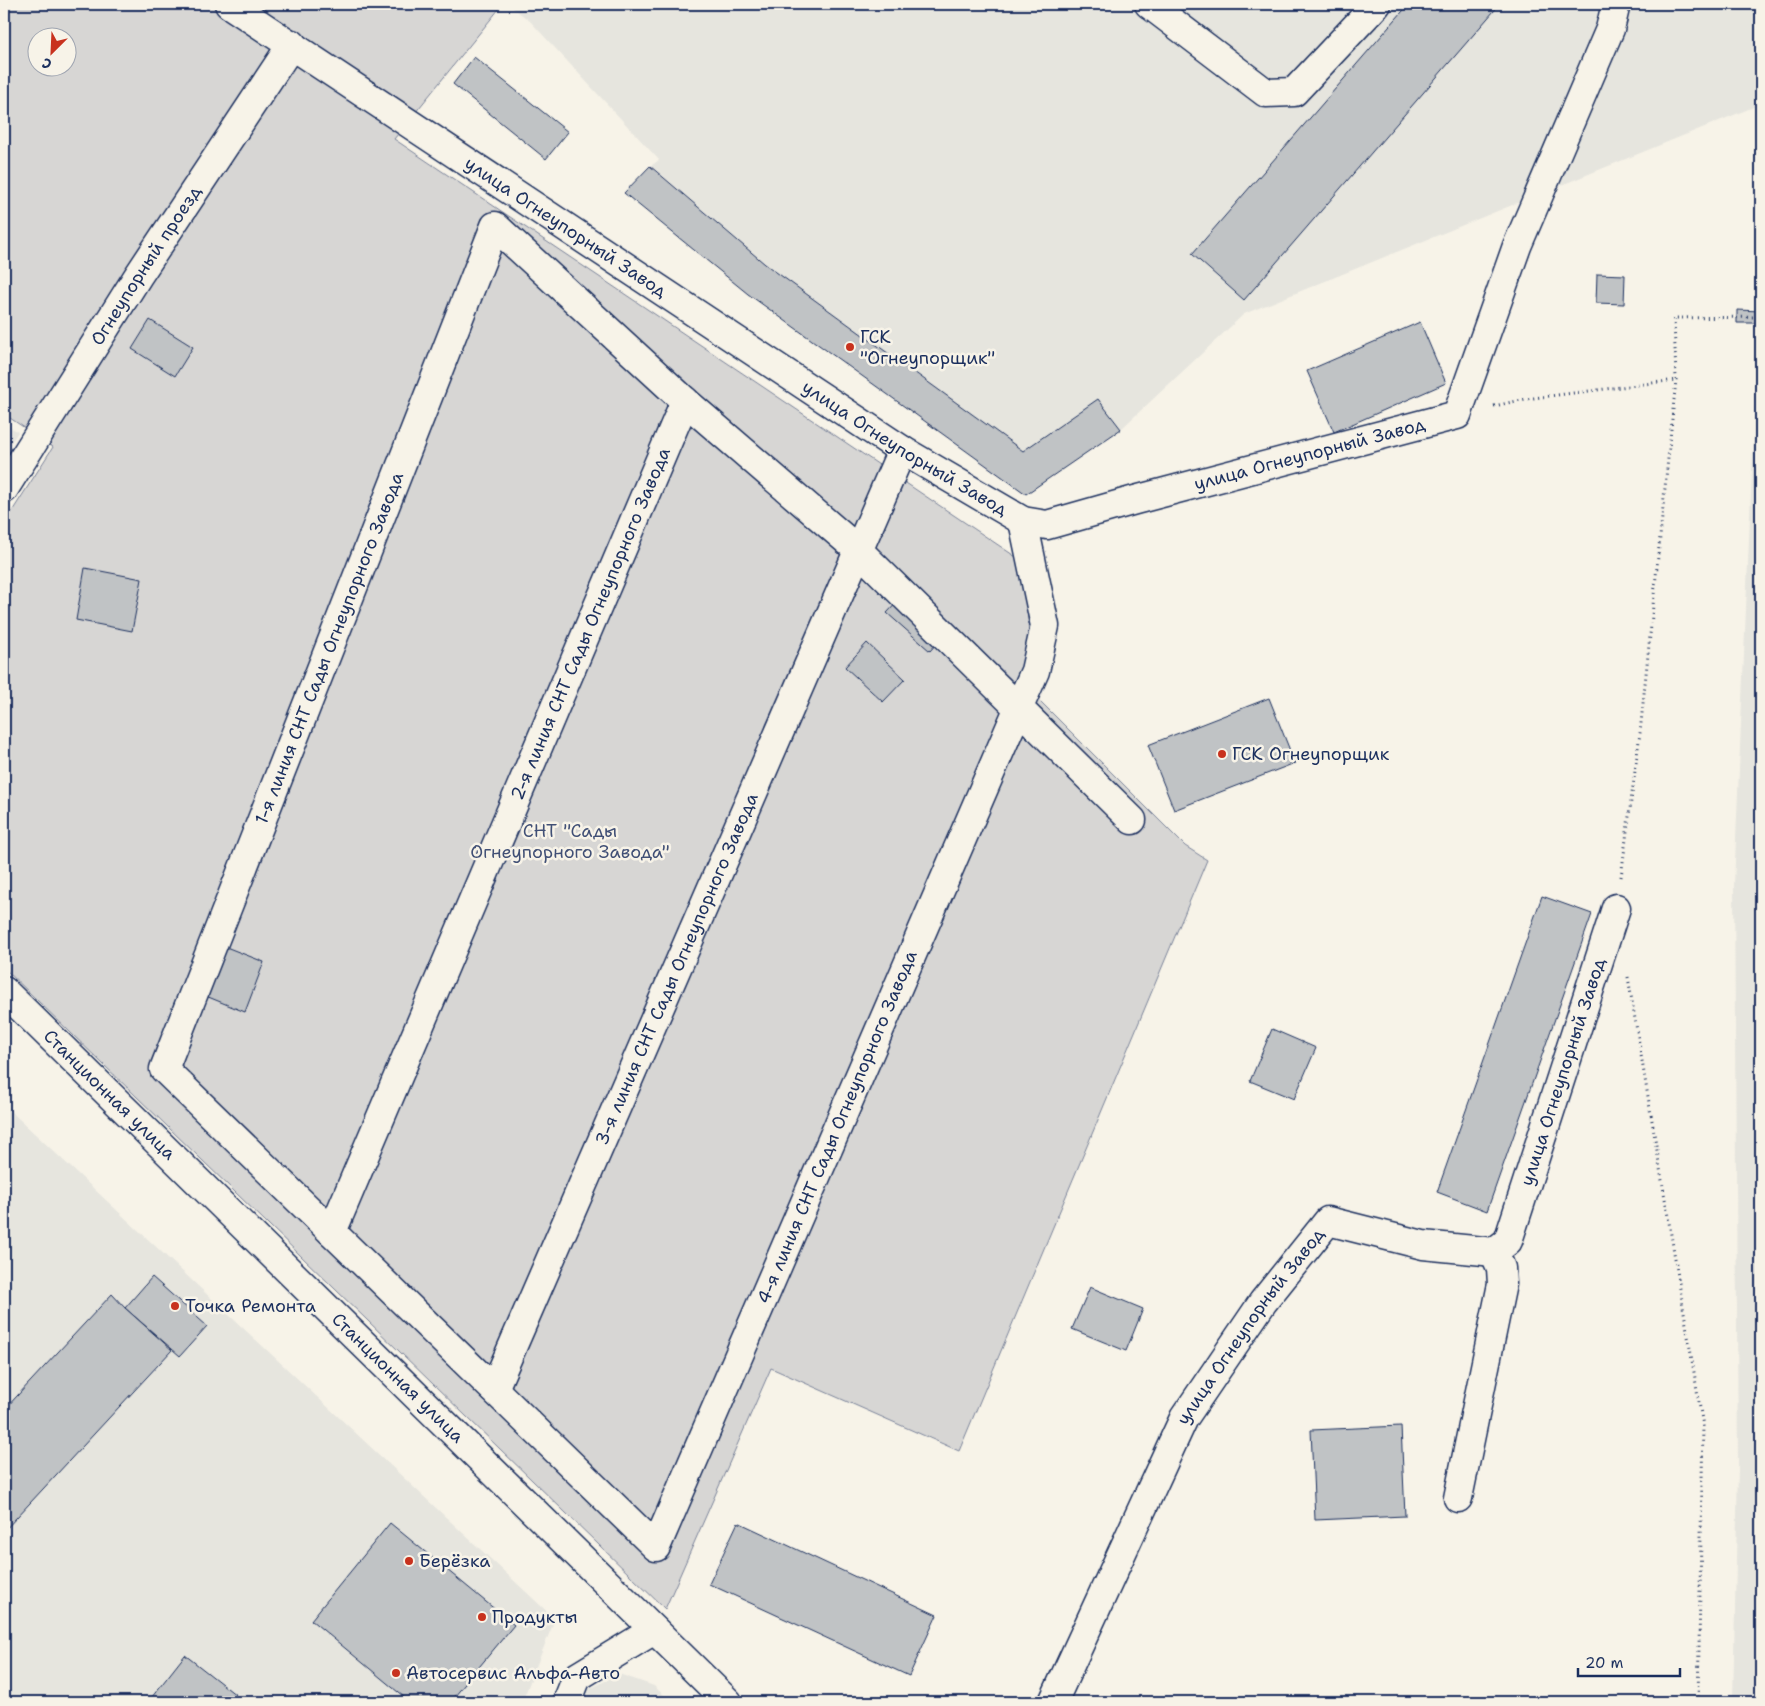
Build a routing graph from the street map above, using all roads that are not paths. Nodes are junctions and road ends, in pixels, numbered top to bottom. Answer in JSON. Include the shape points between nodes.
{"nodes":[{"id":1,"x":229,"y":4,"type":"edge"},
{"id":2,"x":1149,"y":4,"type":"edge"},
{"id":3,"x":1377,"y":4,"type":"edge"},
{"id":4,"x":1616,"y":4,"type":"edge"},
{"id":5,"x":292,"y":44,"type":"junction"},
{"id":6,"x":686,"y":401,"type":"junction"},
{"id":7,"x":902,"y":450,"type":"junction"},
{"id":8,"x":4,"y":489,"type":"edge"},
{"id":9,"x":1023,"y":521,"type":"junction"},
{"id":10,"x":858,"y":550,"type":"junction"},
{"id":11,"x":1019,"y":707,"type":"junction"},
{"id":12,"x":1132,"y":820,"type":"dead end"},
{"id":13,"x":1616,"y":908,"type":"road end"},
{"id":14,"x":4,"y":991,"type":"edge"},
{"id":15,"x":332,"y":1232,"type":"junction"},
{"id":16,"x":1494,"y":1252,"type":"junction"},
{"id":17,"x":494,"y":1389,"type":"junction"},
{"id":18,"x":1458,"y":1498,"type":"dead end"},
{"id":19,"x":654,"y":1630,"type":"junction"},
{"id":20,"x":567,"y":1702,"type":"edge"},
{"id":21,"x":728,"y":1702,"type":"edge"},
{"id":22,"x":1053,"y":1702,"type":"edge"}],
"edges":[{"from":1,"to":5,"type":"street","name":"улица Огнеупорный Завод"},
{"from":2,"to":3,"type":"street","via":[[1266,93],[1294,92]]},
{"from":4,"to":9,"type":"street","name":"улица Огнеупорный Завод","via":[[1610,29],[1517,246],[1457,415],[1047,525]]},
{"from":5,"to":7,"type":"street","name":"улица Огнеупорный Завод"},
{"from":5,"to":8,"type":"street","name":"Огнеупорный проезд","via":[[138,276]]},
{"from":6,"to":10,"type":"street"},
{"from":6,"to":15,"type":"street","name":"2-я линия СНТ Сады Огнеупорного Завода"},
{"from":6,"to":15,"type":"street","name":"1-я линия СНТ Сады Огнеупорного Завода","via":[[495,226],[164,1069]]},
{"from":7,"to":9,"type":"street","name":"улица Огнеупорный Завод"},
{"from":7,"to":10,"type":"street","name":"3-я линия СНТ Сады Огнеупорного Завода"},
{"from":9,"to":11,"type":"street","name":"4-я линия СНТ Сады Огнеупорного Завода","via":[[1045,626],[1035,671]]},
{"from":10,"to":11,"type":"street"},
{"from":10,"to":17,"type":"street","name":"3-я линия СНТ Сады Огнеупорного Завода"},
{"from":11,"to":12,"type":"street"},
{"from":11,"to":17,"type":"street","name":"4-я линия СНТ Сады Огнеупорного Завода","via":[[656,1547]]},
{"from":13,"to":16,"type":"street","name":"улица Огнеупорный Завод","via":[[1508,1241]]},
{"from":14,"to":19,"type":"street","name":"Станционная улица"},
{"from":15,"to":17,"type":"street"},
{"from":16,"to":18,"type":"street","via":[[1501,1268],[1502,1284]]},
{"from":16,"to":22,"type":"street","name":"улица Огнеупорный Завод","via":[[1423,1246],[1328,1221],[1263,1302],[1184,1418]]},
{"from":19,"to":20,"type":"street","via":[[577,1677]]},
{"from":19,"to":21,"type":"street","name":"Станционная улица"}]}
